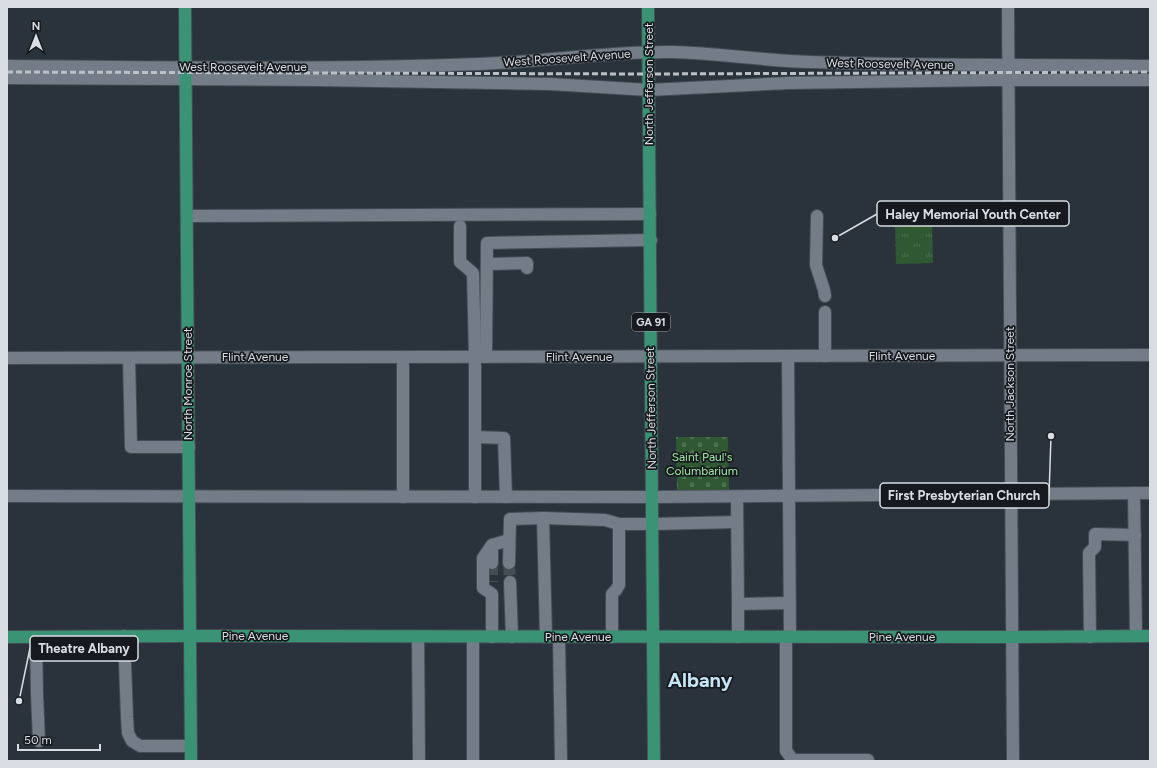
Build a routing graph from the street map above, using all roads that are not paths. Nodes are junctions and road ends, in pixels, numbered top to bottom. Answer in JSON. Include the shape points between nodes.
{"nodes":[{"id":1,"x":185,"y":7,"type":"edge"},
{"id":2,"x":648,"y":7,"type":"edge"},
{"id":3,"x":1008,"y":7,"type":"edge"},
{"id":4,"x":649,"y":52,"type":"junction"},
{"id":5,"x":1008,"y":65,"type":"junction"},
{"id":6,"x":7,"y":66,"type":"edge"},
{"id":7,"x":1150,"y":66,"type":"edge"},
{"id":8,"x":186,"y":73,"type":"junction"},
{"id":9,"x":7,"y":78,"type":"edge"},
{"id":10,"x":1008,"y":80,"type":"junction"},
{"id":11,"x":1150,"y":80,"type":"edge"},
{"id":12,"x":649,"y":90,"type":"junction"},
{"id":13,"x":650,"y":214,"type":"junction"},
{"id":14,"x":187,"y":216,"type":"junction"},
{"id":15,"x":817,"y":216,"type":"dead end"},
{"id":16,"x":460,"y":226,"type":"dead end"},
{"id":17,"x":650,"y":240,"type":"junction"},
{"id":18,"x":487,"y":264,"type":"junction"},
{"id":19,"x":527,"y":268,"type":"dead end"},
{"id":20,"x":824,"y":296,"type":"dead end"},
{"id":21,"x":824,"y":312,"type":"dead end"},
{"id":22,"x":1010,"y":355,"type":"junction"},
{"id":23,"x":651,"y":356,"type":"junction"},
{"id":24,"x":788,"y":356,"type":"junction"},
{"id":25,"x":824,"y":356,"type":"junction"},
{"id":26,"x":1150,"y":356,"type":"edge"},
{"id":27,"x":403,"y":357,"type":"junction"},
{"id":28,"x":480,"y":357,"type":"junction"},
{"id":29,"x":7,"y":358,"type":"edge"},
{"id":30,"x":129,"y":358,"type":"junction"},
{"id":31,"x":188,"y":358,"type":"junction"},
{"id":32,"x":474,"y":437,"type":"junction"},
{"id":33,"x":189,"y":447,"type":"junction"},
{"id":34,"x":1134,"y":493,"type":"junction"},
{"id":35,"x":1150,"y":493,"type":"edge"},
{"id":36,"x":1011,"y":494,"type":"junction"},
{"id":37,"x":7,"y":496,"type":"edge"},
{"id":38,"x":789,"y":496,"type":"junction"},
{"id":39,"x":189,"y":497,"type":"junction"},
{"id":40,"x":403,"y":497,"type":"junction"},
{"id":41,"x":475,"y":497,"type":"junction"},
{"id":42,"x":506,"y":497,"type":"junction"},
{"id":43,"x":652,"y":497,"type":"junction"},
{"id":44,"x":736,"y":497,"type":"junction"},
{"id":45,"x":543,"y":518,"type":"junction"},
{"id":46,"x":737,"y":522,"type":"junction"},
{"id":47,"x":619,"y":524,"type":"junction"},
{"id":48,"x":652,"y":524,"type":"junction"},
{"id":49,"x":1135,"y":535,"type":"junction"},
{"id":50,"x":509,"y":540,"type":"junction"},
{"id":51,"x":492,"y":545,"type":"junction"},
{"id":52,"x":509,"y":563,"type":"tunnel mouth"},
{"id":53,"x":492,"y":564,"type":"tunnel mouth"},
{"id":54,"x":492,"y":582,"type":"tunnel mouth"},
{"id":55,"x":510,"y":582,"type":"tunnel mouth"},
{"id":56,"x":492,"y":594,"type":"junction"},
{"id":57,"x":789,"y":603,"type":"junction"},
{"id":58,"x":738,"y":604,"type":"junction"},
{"id":59,"x":124,"y":636,"type":"junction"},
{"id":60,"x":190,"y":636,"type":"junction"},
{"id":61,"x":492,"y":636,"type":"junction"},
{"id":62,"x":1090,"y":636,"type":"junction"},
{"id":63,"x":1136,"y":636,"type":"junction"},
{"id":64,"x":1150,"y":636,"type":"edge"},
{"id":65,"x":7,"y":637,"type":"edge"},
{"id":66,"x":36,"y":637,"type":"junction"},
{"id":67,"x":418,"y":637,"type":"junction"},
{"id":68,"x":472,"y":637,"type":"junction"},
{"id":69,"x":512,"y":637,"type":"junction"},
{"id":70,"x":546,"y":637,"type":"junction"},
{"id":71,"x":559,"y":637,"type":"junction"},
{"id":72,"x":612,"y":637,"type":"junction"},
{"id":73,"x":654,"y":637,"type":"junction"},
{"id":74,"x":738,"y":637,"type":"junction"},
{"id":75,"x":788,"y":637,"type":"junction"},
{"id":76,"x":1012,"y":637,"type":"junction"},
{"id":77,"x":39,"y":741,"type":"dead end"},
{"id":78,"x":191,"y":746,"type":"junction"},
{"id":79,"x":868,"y":760,"type":"edge"},
{"id":80,"x":191,"y":761,"type":"edge"},
{"id":81,"x":420,"y":761,"type":"edge"},
{"id":82,"x":473,"y":761,"type":"edge"},
{"id":83,"x":561,"y":761,"type":"edge"},
{"id":84,"x":654,"y":761,"type":"edge"},
{"id":85,"x":1013,"y":761,"type":"edge"}],
"edges":[{"from":1,"to":8,"type":"main road","name":"North Monroe Street"},
{"from":2,"to":4,"type":"main road","name":"North Jefferson Street","number":"GA 91"},
{"from":3,"to":5,"type":"street","name":"North Jackson Street"},
{"from":4,"to":5,"type":"street","name":"West Roosevelt Avenue","via":[[808,62]]},
{"from":4,"to":8,"type":"street","name":"West Roosevelt Avenue","via":[[481,64]]},
{"from":4,"to":12,"type":"main road","name":"North Jefferson Street","number":"GA 91"},
{"from":5,"to":7,"type":"street","name":"West Roosevelt Avenue"},
{"from":5,"to":10,"type":"street","name":"North Jackson Street"},
{"from":6,"to":8,"type":"street","name":"West Roosevelt Avenue"},
{"from":8,"to":9,"type":"street","name":"West Roosevelt Avenue"},
{"from":8,"to":12,"type":"street","name":"West Roosevelt Avenue","via":[[320,80],[542,84]]},
{"from":8,"to":14,"type":"main road","name":"North Monroe Street"},
{"from":10,"to":11,"type":"street","name":"West Roosevelt Avenue"},
{"from":10,"to":12,"type":"street","name":"West Roosevelt Avenue","via":[[788,83]]},
{"from":10,"to":22,"type":"street","name":"North Jackson Street"},
{"from":12,"to":13,"type":"main road","name":"North Jefferson Street","number":"GA 91"},
{"from":13,"to":14,"type":"street"},
{"from":13,"to":17,"type":"main road","name":"North Jefferson Street","number":"GA 91"},
{"from":14,"to":31,"type":"main road","name":"North Monroe Street"},
{"from":15,"to":20,"type":"street","via":[[816,266]]},
{"from":16,"to":28,"type":"street","via":[[460,262],[472,273]]},
{"from":17,"to":18,"type":"street","via":[[487,242]]},
{"from":17,"to":23,"type":"main road","name":"North Jefferson Street","number":"GA 91"},
{"from":18,"to":19,"type":"street","via":[[527,263]]},
{"from":18,"to":28,"type":"street"},
{"from":21,"to":25,"type":"street"},
{"from":22,"to":25,"type":"street","name":"Flint Avenue"},
{"from":22,"to":26,"type":"street","name":"Flint Avenue"},
{"from":22,"to":36,"type":"street","name":"North Jackson Street"},
{"from":23,"to":24,"type":"street","name":"Flint Avenue"},
{"from":23,"to":28,"type":"street","name":"Flint Avenue"},
{"from":23,"to":43,"type":"main road","name":"North Jefferson Street","number":"GA 91"},
{"from":24,"to":25,"type":"street","name":"Flint Avenue"},
{"from":24,"to":38,"type":"street"},
{"from":27,"to":28,"type":"street","name":"Flint Avenue"},
{"from":27,"to":31,"type":"street","name":"Flint Avenue"},
{"from":27,"to":40,"type":"street"},
{"from":28,"to":32,"type":"street"},
{"from":29,"to":30,"type":"street","name":"Flint Avenue"},
{"from":30,"to":31,"type":"street","name":"Flint Avenue"},
{"from":30,"to":33,"type":"street","via":[[131,447]]},
{"from":31,"to":33,"type":"main road","name":"North Monroe Street"},
{"from":32,"to":41,"type":"street"},
{"from":32,"to":42,"type":"street","via":[[504,438]]},
{"from":33,"to":39,"type":"main road","name":"North Monroe Street"},
{"from":34,"to":35,"type":"street"},
{"from":34,"to":36,"type":"street"},
{"from":34,"to":49,"type":"street"},
{"from":36,"to":38,"type":"street"},
{"from":36,"to":76,"type":"street","name":"North Jackson Street"},
{"from":37,"to":39,"type":"street"},
{"from":38,"to":44,"type":"street"},
{"from":38,"to":57,"type":"street"},
{"from":39,"to":40,"type":"street"},
{"from":39,"to":60,"type":"main road","name":"North Monroe Street"},
{"from":40,"to":41,"type":"street"},
{"from":41,"to":42,"type":"street"},
{"from":42,"to":43,"type":"street"},
{"from":43,"to":44,"type":"street"},
{"from":43,"to":48,"type":"main road","name":"North Jefferson Street","number":"GA 91"},
{"from":44,"to":46,"type":"street"},
{"from":45,"to":47,"type":"street","via":[[605,520]]},
{"from":45,"to":50,"type":"street","via":[[510,519]]},
{"from":45,"to":70,"type":"street"},
{"from":46,"to":48,"type":"street"},
{"from":46,"to":58,"type":"street"},
{"from":47,"to":48,"type":"street"},
{"from":47,"to":72,"type":"street","via":[[619,585],[612,594]]},
{"from":48,"to":73,"type":"main road","name":"North Jefferson Street","number":"GA 91"},
{"from":49,"to":62,"type":"street","via":[[1095,534],[1095,547],[1089,553]]},
{"from":49,"to":63,"type":"street"},
{"from":50,"to":51,"type":"street"},
{"from":50,"to":52,"type":"street"},
{"from":51,"to":53,"type":"street"},
{"from":51,"to":56,"type":"street","via":[[483,558],[483,588]]},
{"from":54,"to":56,"type":"street"},
{"from":55,"to":69,"type":"street"},
{"from":56,"to":61,"type":"street"},
{"from":57,"to":58,"type":"street"},
{"from":57,"to":75,"type":"street"},
{"from":58,"to":74,"type":"street"},
{"from":59,"to":60,"type":"main road","name":"Pine Avenue"},
{"from":59,"to":66,"type":"main road","name":"Pine Avenue"},
{"from":59,"to":78,"type":"street","via":[[128,733],[132,741],[140,746]]},
{"from":60,"to":67,"type":"main road","name":"Pine Avenue"},
{"from":60,"to":78,"type":"main road","name":"North Monroe Street"},
{"from":61,"to":68,"type":"main road","name":"Pine Avenue"},
{"from":61,"to":69,"type":"main road","name":"Pine Avenue"},
{"from":62,"to":63,"type":"main road","name":"Pine Avenue"},
{"from":62,"to":76,"type":"main road","name":"Pine Avenue"},
{"from":63,"to":64,"type":"main road","name":"Pine Avenue"},
{"from":65,"to":66,"type":"main road","name":"Pine Avenue"},
{"from":66,"to":77,"type":"street"},
{"from":67,"to":68,"type":"main road","name":"Pine Avenue"},
{"from":67,"to":81,"type":"street"},
{"from":68,"to":82,"type":"street"},
{"from":69,"to":70,"type":"main road","name":"Pine Avenue"},
{"from":70,"to":71,"type":"main road","name":"Pine Avenue"},
{"from":71,"to":72,"type":"main road","name":"Pine Avenue"},
{"from":71,"to":83,"type":"street"},
{"from":72,"to":73,"type":"main road","name":"Pine Avenue"},
{"from":73,"to":74,"type":"main road","name":"Pine Avenue"},
{"from":73,"to":84,"type":"main road","name":"North Jefferson Street","number":"GA 91"},
{"from":74,"to":75,"type":"main road","name":"Pine Avenue"},
{"from":75,"to":76,"type":"main road","name":"Pine Avenue"},
{"from":75,"to":79,"type":"street","via":[[786,751],[794,760]]},
{"from":76,"to":85,"type":"street","name":"North Jackson Street"},
{"from":78,"to":80,"type":"main road","name":"North Monroe Street"}]}
